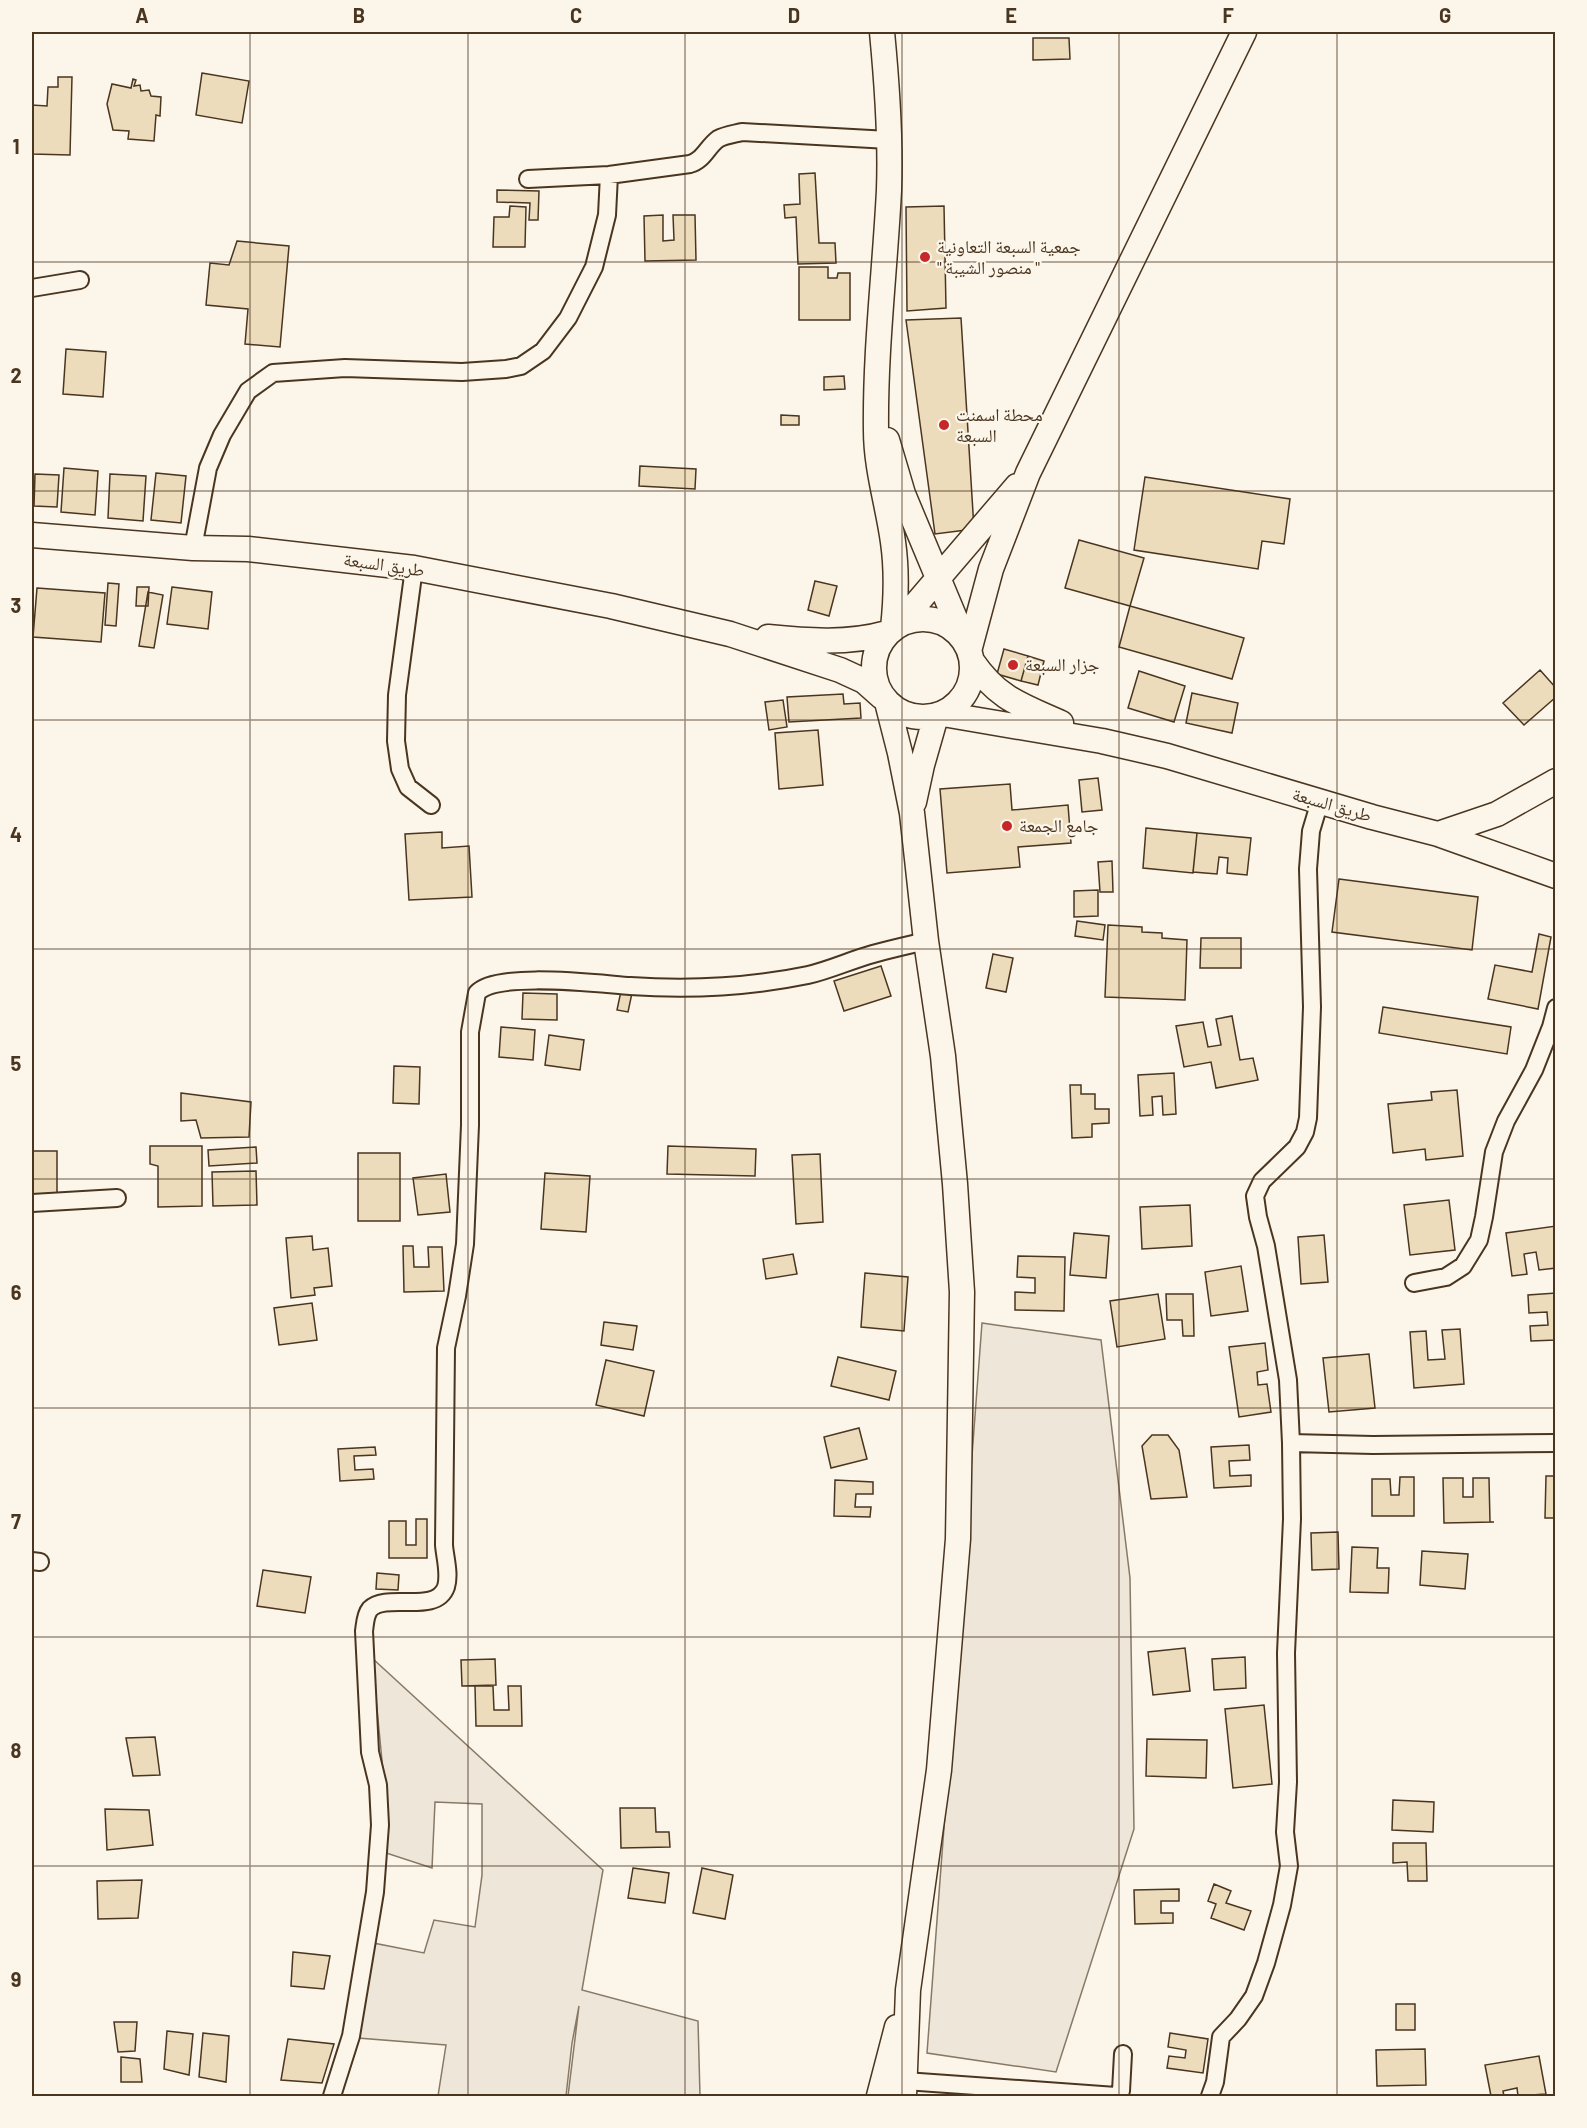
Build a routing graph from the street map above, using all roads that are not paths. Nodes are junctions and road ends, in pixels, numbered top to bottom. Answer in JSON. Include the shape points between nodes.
{"nodes":[{"id":1,"x":882,"y":32,"type":"edge"},
{"id":2,"x":1244,"y":32,"type":"edge"},
{"id":3,"x":889,"y":140,"type":"junction"},
{"id":4,"x":609,"y":175,"type":"junction"},
{"id":5,"x":528,"y":179,"type":"dead end"},
{"id":6,"x":80,"y":280,"type":"dead end"},
{"id":7,"x":32,"y":288,"type":"edge"},
{"id":8,"x":876,"y":405,"type":"junction"},
{"id":9,"x":1028,"y":473,"type":"junction"},
{"id":10,"x":32,"y":535,"type":"edge"},
{"id":11,"x":193,"y":548,"type":"junction"},
{"id":12,"x":414,"y":568,"type":"junction"},
{"id":13,"x":939,"y":577,"type":"junction"},
{"id":14,"x":893,"y":629,"type":"junction"},
{"id":15,"x":730,"y":634,"type":"junction"},
{"id":16,"x":969,"y":652,"type":"junction"},
{"id":17,"x":884,"y":699,"type":"junction"},
{"id":18,"x":940,"y":715,"type":"junction"},
{"id":19,"x":1102,"y":741,"type":"junction"},
{"id":20,"x":1556,"y":781,"type":"edge"},
{"id":21,"x":1320,"y":801,"type":"junction"},
{"id":22,"x":431,"y":805,"type":"dead end"},
{"id":23,"x":912,"y":813,"type":"junction"},
{"id":24,"x":1438,"y":834,"type":"junction"},
{"id":25,"x":1556,"y":876,"type":"edge"},
{"id":26,"x":926,"y":941,"type":"junction"},
{"id":27,"x":1556,"y":1008,"type":"edge"},
{"id":28,"x":117,"y":1198,"type":"dead end"},
{"id":29,"x":32,"y":1203,"type":"edge"},
{"id":30,"x":1414,"y":1283,"type":"dead end"},
{"id":31,"x":1291,"y":1443,"type":"junction"},
{"id":32,"x":1556,"y":1443,"type":"edge"},
{"id":33,"x":908,"y":1990,"type":"junction"},
{"id":34,"x":1123,"y":2054,"type":"dead end"},
{"id":35,"x":905,"y":2089,"type":"edge"},
{"id":36,"x":332,"y":2097,"type":"edge"},
{"id":37,"x":879,"y":2097,"type":"edge"},
{"id":38,"x":1210,"y":2097,"type":"edge"}],
"edges":[{"from":1,"to":3,"type":"street"},
{"from":2,"to":9,"type":"street"},
{"from":3,"to":4,"type":"street","via":[[742,132],[716,140],[699,161],[690,164]]},
{"from":3,"to":8,"type":"street"},
{"from":4,"to":5,"type":"street"},
{"from":4,"to":11,"type":"street","via":[[607,215],[594,267],[568,318],[543,351],[521,366],[506,369],[462,372],[345,368],[273,373],[249,391],[222,435],[208,468]]},
{"from":6,"to":7,"type":"street"},
{"from":8,"to":13,"type":"street","via":[[903,494]]},
{"from":8,"to":14,"type":"street","via":[[878,468],[895,566]]},
{"from":9,"to":13,"type":"street"},
{"from":9,"to":16,"type":"street","via":[[991,569]]},
{"from":10,"to":11,"type":"street","name":"طريق السبعة"},
{"from":11,"to":12,"type":"street","name":"طريق السبعة","via":[[260,550]]},
{"from":12,"to":15,"type":"street","name":"طريق السبعة"},
{"from":12,"to":22,"type":"street","via":[[397,694],[396,741],[400,769],[408,786]]},
{"from":13,"to":14,"type":"street"},
{"from":13,"to":16,"type":"street"},
{"from":14,"to":15,"type":"street","via":[[873,637],[848,640]]},
{"from":14,"to":16,"type":"street","via":[[918,619],[937,621],[954,630]]},
{"from":14,"to":17,"type":"street","via":[[878,647],[873,664],[875,681]]},
{"from":15,"to":17,"type":"street","via":[[840,670],[864,681]]},
{"from":16,"to":18,"type":"street","via":[[972,677],[966,692],[956,705]]},
{"from":16,"to":19,"type":"street","name":"طريق السبعة","via":[[998,692],[1016,704]]},
{"from":17,"to":18,"type":"street","via":[[895,709],[915,717]]},
{"from":17,"to":23,"type":"street"},
{"from":18,"to":19,"type":"street","name":"طريق السبعة"},
{"from":18,"to":23,"type":"street","via":[[922,765]]},
{"from":19,"to":21,"type":"street","name":"طريق السبعة"},
{"from":20,"to":24,"type":"street","via":[[1497,814]]},
{"from":21,"to":24,"type":"street","name":"طريق السبعة"},
{"from":21,"to":31,"type":"street","via":[[1311,831],[1308,869],[1308,1118],[1297,1147],[1262,1181],[1255,1196],[1288,1380]]},
{"from":23,"to":26,"type":"street"},
{"from":24,"to":25,"type":"street","name":"طريق السبعة"},
{"from":26,"to":33,"type":"street","via":[[956,1184],[962,1292],[960,1426],[958,1539],[939,1770]]},
{"from":26,"to":36,"type":"street","via":[[809,974],[754,984],[632,986],[536,979],[486,986],[477,993],[470,1032],[465,1244],[446,1348],[446,1587],[432,1601],[382,1604],[370,1609],[366,1618],[369,1743],[378,1785],[380,1825],[375,1892],[351,2036]]},
{"from":27,"to":30,"type":"street","via":[[1534,1070],[1494,1152],[1479,1240],[1463,1266],[1446,1277]]},
{"from":28,"to":29,"type":"street"},
{"from":31,"to":32,"type":"street"},
{"from":31,"to":38,"type":"street","via":[[1285,1832],[1289,1866],[1266,1963],[1254,1996],[1221,2037]]},
{"from":33,"to":35,"type":"street"},
{"from":33,"to":37,"type":"street"},
{"from":34,"to":35,"type":"street","via":[[1121,2091],[1116,2096]]}]}
